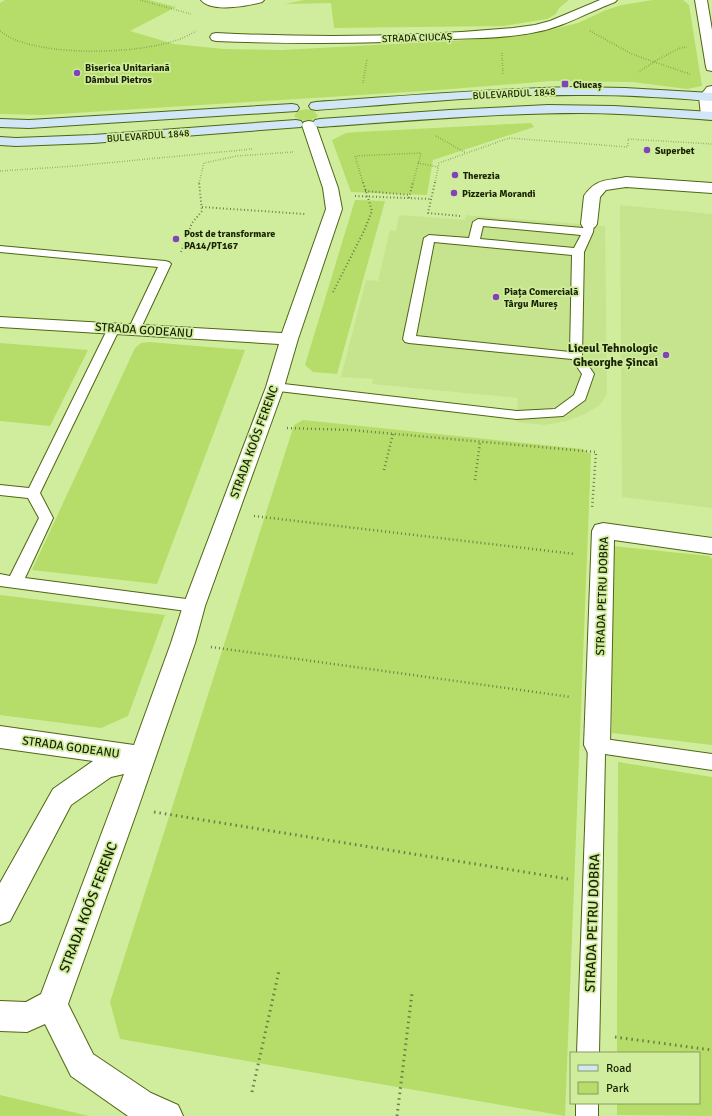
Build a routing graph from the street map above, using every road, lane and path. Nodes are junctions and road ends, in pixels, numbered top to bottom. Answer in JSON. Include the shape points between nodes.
{"nodes":[{"id":1,"x":140,"y":0,"type":"edge"},
{"id":2,"x":207,"y":0,"type":"edge"},
{"id":3,"x":258,"y":0,"type":"edge"},
{"id":4,"x":611,"y":0,"type":"edge"},
{"id":5,"x":701,"y":0,"type":"edge"},
{"id":6,"x":192,"y":15,"type":"dead end"},
{"id":7,"x":709,"y":19,"type":"edge"},
{"id":8,"x":586,"y":29,"type":"dead end"},
{"id":9,"x":198,"y":30,"type":"dead end"},
{"id":10,"x":0,"y":31,"type":"edge"},
{"id":11,"x":216,"y":37,"type":"dead end"},
{"id":12,"x":692,"y":46,"type":"dead end"},
{"id":13,"x":501,"y":50,"type":"dead end"},
{"id":14,"x":368,"y":58,"type":"dead end"},
{"id":15,"x":654,"y":62,"type":"junction"},
{"id":16,"x":712,"y":67,"type":"edge"},
{"id":17,"x":636,"y":73,"type":"dead end"},
{"id":18,"x":690,"y":74,"type":"dead end"},
{"id":19,"x":503,"y":79,"type":"dead end"},
{"id":20,"x":363,"y":84,"type":"dead end"},
{"id":21,"x":710,"y":94,"type":"edge"},
{"id":22,"x":316,"y":106,"type":"junction"},
{"id":23,"x":292,"y":108,"type":"junction"},
{"id":24,"x":710,"y":116,"type":"edge"},
{"id":25,"x":0,"y":123,"type":"edge"},
{"id":26,"x":308,"y":124,"type":"junction"},
{"id":27,"x":440,"y":138,"type":"dead end"},
{"id":28,"x":0,"y":141,"type":"edge"},
{"id":29,"x":712,"y":144,"type":"edge"},
{"id":30,"x":245,"y":151,"type":"dead end"},
{"id":31,"x":294,"y":152,"type":"dead end"},
{"id":32,"x":467,"y":153,"type":"junction"},
{"id":33,"x":418,"y":163,"type":"junction"},
{"id":34,"x":438,"y":167,"type":"junction"},
{"id":35,"x":0,"y":171,"type":"edge"},
{"id":36,"x":712,"y":188,"type":"edge"},
{"id":37,"x":365,"y":191,"type":"junction"},
{"id":38,"x":379,"y":192,"type":"junction"},
{"id":39,"x":351,"y":195,"type":"dead end"},
{"id":40,"x":410,"y":195,"type":"junction"},
{"id":41,"x":366,"y":196,"type":"junction"},
{"id":42,"x":377,"y":197,"type":"junction"},
{"id":43,"x":409,"y":198,"type":"junction"},
{"id":44,"x":431,"y":199,"type":"junction"},
{"id":45,"x":202,"y":207,"type":"junction"},
{"id":46,"x":305,"y":214,"type":"dead end"},
{"id":47,"x":478,"y":222,"type":"junction"},
{"id":48,"x":589,"y":228,"type":"junction"},
{"id":49,"x":474,"y":242,"type":"junction"},
{"id":50,"x":0,"y":249,"type":"edge"},
{"id":51,"x":578,"y":252,"type":"junction"},
{"id":52,"x":165,"y":264,"type":"junction"},
{"id":53,"x":331,"y":296,"type":"dead end"},
{"id":54,"x":0,"y":322,"type":"edge"},
{"id":55,"x":114,"y":328,"type":"junction"},
{"id":56,"x":141,"y":330,"type":"junction"},
{"id":57,"x":289,"y":339,"type":"junction"},
{"id":58,"x":576,"y":356,"type":"junction"},
{"id":59,"x":275,"y":387,"type":"junction"},
{"id":60,"x":283,"y":430,"type":"dead end"},
{"id":61,"x":393,"y":434,"type":"junction"},
{"id":62,"x":480,"y":442,"type":"junction"},
{"id":63,"x":384,"y":470,"type":"dead end"},
{"id":64,"x":475,"y":480,"type":"dead end"},
{"id":65,"x":0,"y":490,"type":"edge"},
{"id":66,"x":33,"y":493,"type":"junction"},
{"id":67,"x":592,"y":512,"type":"dead end"},
{"id":68,"x":253,"y":516,"type":"dead end"},
{"id":69,"x":712,"y":546,"type":"edge"},
{"id":70,"x":602,"y":558,"type":"junction"},
{"id":71,"x":8,"y":581,"type":"edge"},
{"id":72,"x":194,"y":606,"type":"junction"},
{"id":73,"x":204,"y":646,"type":"dead end"},
{"id":74,"x":598,"y":701,"type":"junction"},
{"id":75,"x":0,"y":737,"type":"edge"},
{"id":76,"x":597,"y":745,"type":"junction"},
{"id":77,"x":142,"y":758,"type":"junction"},
{"id":78,"x":712,"y":762,"type":"edge"},
{"id":79,"x":150,"y":812,"type":"dead end"},
{"id":80,"x":593,"y":883,"type":"junction"},
{"id":81,"x":0,"y":911,"type":"edge"},
{"id":82,"x":279,"y":972,"type":"dead end"},
{"id":83,"x":412,"y":993,"type":"dead end"},
{"id":84,"x":52,"y":1005,"type":"junction"},
{"id":85,"x":0,"y":1016,"type":"edge"},
{"id":86,"x":589,"y":1033,"type":"junction"},
{"id":87,"x":712,"y":1050,"type":"edge"},
{"id":88,"x":588,"y":1052,"type":"edge"},
{"id":89,"x":252,"y":1092,"type":"dead end"},
{"id":90,"x":587,"y":1104,"type":"edge"},
{"id":91,"x":167,"y":1116,"type":"edge"},
{"id":92,"x":397,"y":1116,"type":"edge"},
{"id":93,"x":586,"y":1116,"type":"edge"}],
"edges":[{"from":1,"to":6,"type":"path"},
{"from":2,"to":3,"type":"street","via":[[215,4],[232,5]]},
{"from":4,"to":11,"type":"street","name":"STRADA CIUCAȘ","via":[[554,24],[535,29],[421,38],[318,40]]},
{"from":5,"to":7,"type":"street"},
{"from":7,"to":16,"type":"street"},
{"from":8,"to":15,"type":"path","via":[[632,54]]},
{"from":9,"to":10,"type":"path","via":[[166,44],[103,52],[38,46],[17,41]]},
{"from":12,"to":15,"type":"path","via":[[680,48]]},
{"from":13,"to":19,"type":"path"},
{"from":14,"to":20,"type":"path"},
{"from":15,"to":17,"type":"path"},
{"from":15,"to":18,"type":"path"},
{"from":21,"to":22,"type":"street","name":"BULEVARDUL 1848","via":[[574,91],[504,93]]},
{"from":21,"to":24,"type":"street"},
{"from":22,"to":23,"type":"street","name":"BULEVARDUL 1848"},
{"from":22,"to":26,"type":"street","via":[[327,112],[328,116],[326,120]]},
{"from":23,"to":25,"type":"street","name":"BULEVARDUL 1848","via":[[29,124]]},
{"from":23,"to":26,"type":"street","via":[[284,115],[285,118]]},
{"from":24,"to":26,"type":"street","name":"BULEVARDUL 1848","via":[[581,109]]},
{"from":26,"to":28,"type":"street","name":"BULEVARDUL 1848","via":[[93,139]]},
{"from":26,"to":57,"type":"street","name":"STRADA KOÓS FERENC","via":[[333,195],[334,209]]},
{"from":27,"to":32,"type":"path"},
{"from":29,"to":32,"type":"path","via":[[628,139],[628,147],[509,138]]},
{"from":30,"to":35,"type":"path"},
{"from":31,"to":45,"type":"path","via":[[237,156],[204,163],[199,181]]},
{"from":32,"to":34,"type":"path","via":[[439,163]]},
{"from":33,"to":34,"type":"path"},
{"from":33,"to":37,"type":"path","via":[[421,153],[355,156]]},
{"from":33,"to":40,"type":"path"},
{"from":34,"to":44,"type":"path"},
{"from":36,"to":48,"type":"street","via":[[626,182],[601,186],[592,196]]},
{"from":37,"to":38,"type":"path"},
{"from":37,"to":41,"type":"path"},
{"from":38,"to":40,"type":"path"},
{"from":38,"to":42,"type":"path"},
{"from":39,"to":41,"type":"path"},
{"from":40,"to":43,"type":"path"},
{"from":41,"to":42,"type":"path"},
{"from":41,"to":53,"type":"path","via":[[372,211]]},
{"from":42,"to":43,"type":"path"},
{"from":43,"to":44,"type":"path"},
{"from":44,"to":47,"type":"path","via":[[428,213],[478,217]]},
{"from":45,"to":46,"type":"path"},
{"from":45,"to":52,"type":"path","via":[[202,211],[192,223],[182,252]]},
{"from":47,"to":48,"type":"lane"},
{"from":47,"to":49,"type":"lane"},
{"from":48,"to":51,"type":"lane"},
{"from":49,"to":51,"type":"lane"},
{"from":49,"to":58,"type":"lane","via":[[429,238],[409,339]]},
{"from":50,"to":52,"type":"lane"},
{"from":51,"to":58,"type":"lane"},
{"from":52,"to":56,"type":"lane"},
{"from":54,"to":55,"type":"street","name":"STRADA GODEANU"},
{"from":55,"to":56,"type":"street","name":"STRADA GODEANU"},
{"from":55,"to":66,"type":"lane"},
{"from":56,"to":57,"type":"street","name":"STRADA GODEANU"},
{"from":57,"to":59,"type":"street","name":"STRADA KOÓS FERENC"},
{"from":58,"to":59,"type":"lane","via":[[588,374],[580,397],[558,412],[517,415]]},
{"from":59,"to":72,"type":"street","name":"STRADA KOÓS FERENC"},
{"from":60,"to":61,"type":"path","via":[[290,427]]},
{"from":61,"to":62,"type":"path"},
{"from":61,"to":63,"type":"path"},
{"from":62,"to":64,"type":"path"},
{"from":62,"to":67,"type":"path","via":[[596,452]]},
{"from":65,"to":66,"type":"lane"},
{"from":66,"to":71,"type":"lane","via":[[46,518]]},
{"from":68,"to":70,"type":"path"},
{"from":69,"to":70,"type":"street","name":"STRADA PETRU DOBRA","via":[[603,531]]},
{"from":70,"to":74,"type":"street","name":"STRADA PETRU DOBRA"},
{"from":71,"to":72,"type":"lane"},
{"from":72,"to":77,"type":"street","name":"STRADA KOÓS FERENC"},
{"from":73,"to":74,"type":"path"},
{"from":74,"to":76,"type":"street","name":"STRADA PETRU DOBRA"},
{"from":75,"to":77,"type":"street","name":"STRADA GODEANU"},
{"from":76,"to":78,"type":"lane"},
{"from":76,"to":80,"type":"lane","name":"STRADA PETRU DOBRA"},
{"from":77,"to":81,"type":"street","via":[[104,768],[62,797]]},
{"from":77,"to":84,"type":"street","name":"STRADA KOÓS FERENC","via":[[126,808]]},
{"from":79,"to":80,"type":"path"},
{"from":80,"to":86,"type":"lane","name":"STRADA PETRU DOBRA"},
{"from":82,"to":89,"type":"path"},
{"from":83,"to":92,"type":"path"},
{"from":84,"to":85,"type":"street","via":[[27,1017]]},
{"from":84,"to":91,"type":"street","via":[[82,1065],[140,1105]]},
{"from":86,"to":87,"type":"path"},
{"from":86,"to":88,"type":"lane","name":"STRADA PETRU DOBRA"},
{"from":90,"to":93,"type":"lane"}]}
